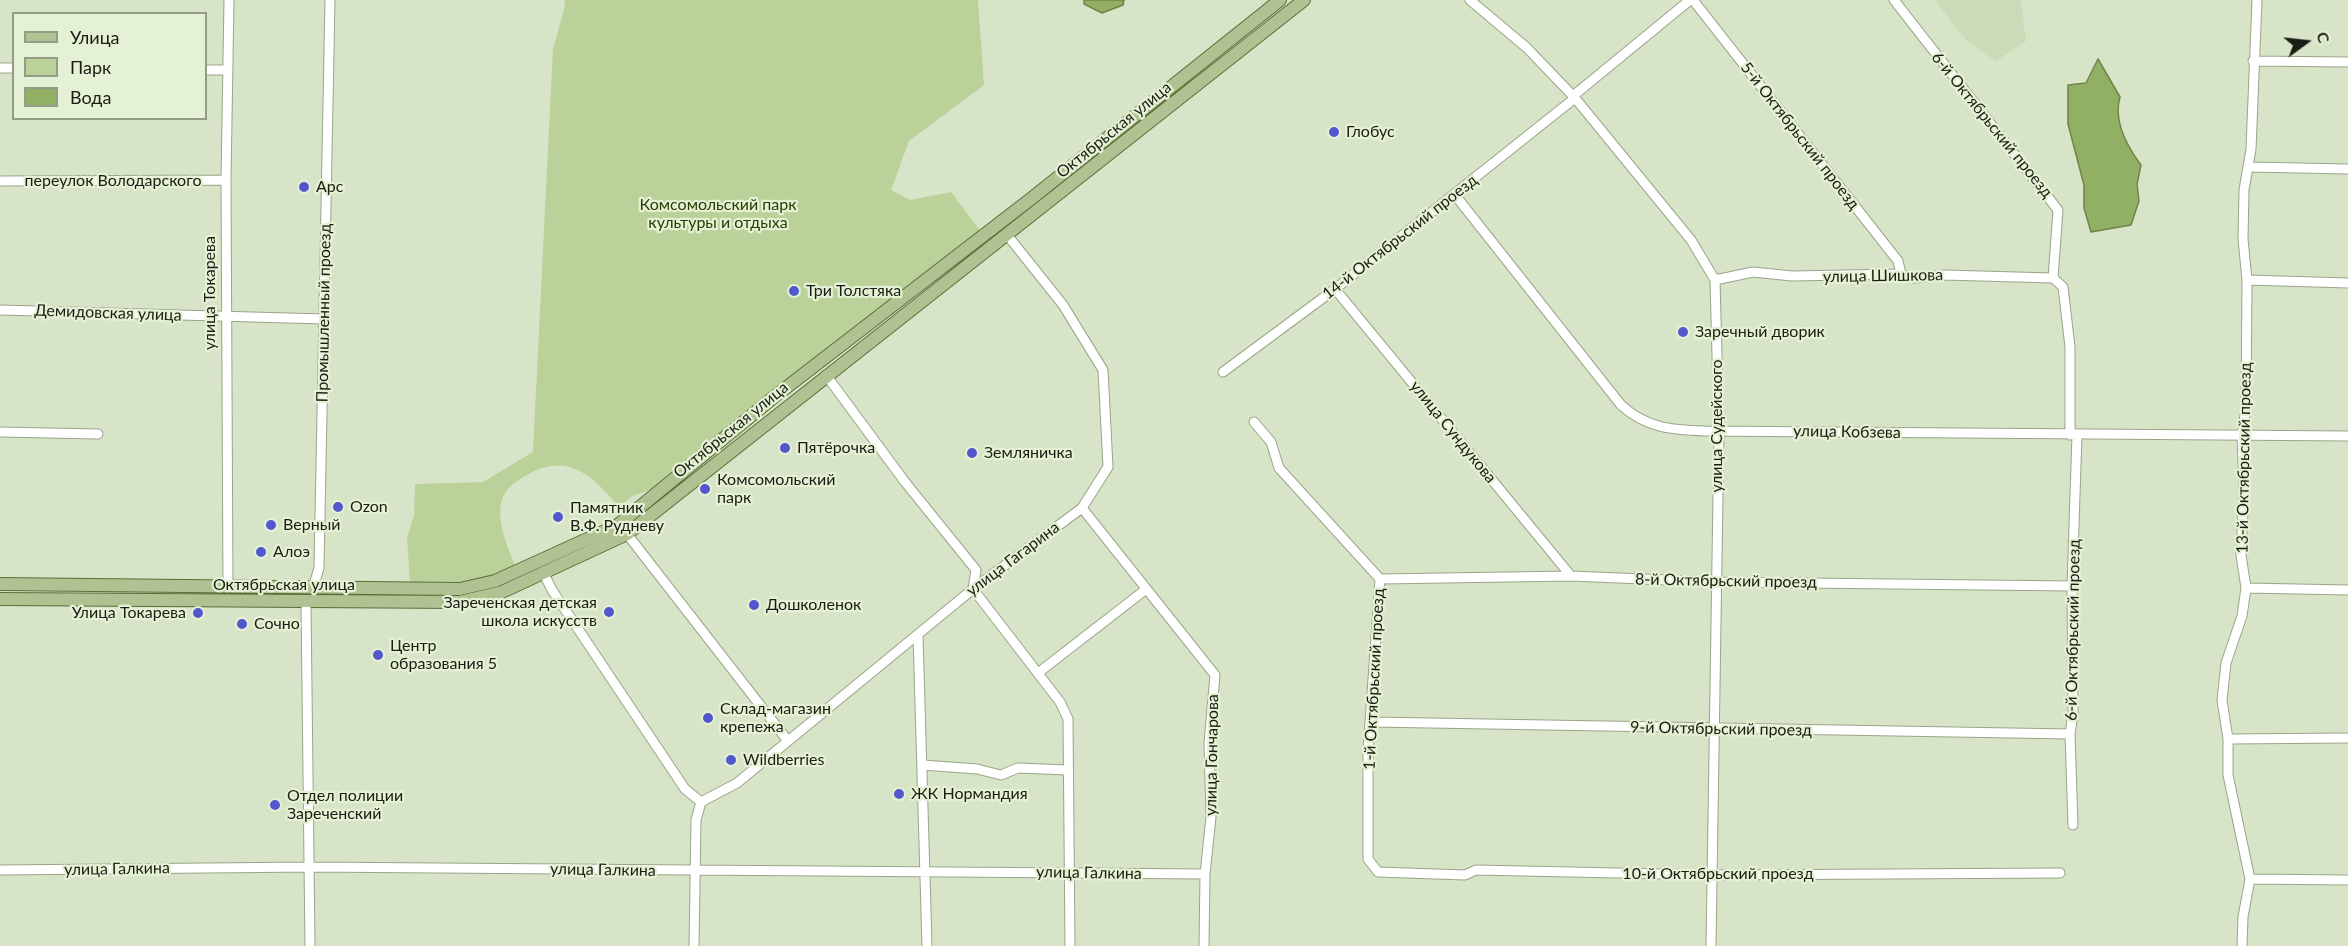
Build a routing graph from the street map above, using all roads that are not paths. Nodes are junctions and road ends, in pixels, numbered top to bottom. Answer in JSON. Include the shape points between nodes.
{"nodes":[{"id":1,"x":229,"y":0,"type":"edge"},
{"id":2,"x":330,"y":0,"type":"edge"},
{"id":3,"x":1280,"y":0,"type":"edge"},
{"id":4,"x":1304,"y":0,"type":"edge"},
{"id":5,"x":1470,"y":0,"type":"edge"},
{"id":6,"x":1692,"y":0,"type":"edge"},
{"id":7,"x":1894,"y":0,"type":"edge"},
{"id":8,"x":2257,"y":0,"type":"edge"},
{"id":9,"x":2253,"y":61,"type":"junction"},
{"id":10,"x":2348,"y":62,"type":"edge"},
{"id":11,"x":207,"y":70,"type":"edge"},
{"id":12,"x":228,"y":70,"type":"junction"},
{"id":13,"x":1574,"y":97,"type":"junction"},
{"id":14,"x":2250,"y":167,"type":"junction"},
{"id":15,"x":2348,"y":169,"type":"edge"},
{"id":16,"x":226,"y":180,"type":"junction"},
{"id":17,"x":0,"y":181,"type":"edge"},
{"id":18,"x":1455,"y":195,"type":"junction"},
{"id":19,"x":1008,"y":236,"type":"junction"},
{"id":20,"x":1901,"y":274,"type":"junction"},
{"id":21,"x":2053,"y":278,"type":"junction"},
{"id":22,"x":1715,"y":279,"type":"junction"},
{"id":23,"x":2247,"y":280,"type":"junction"},
{"id":24,"x":2348,"y":283,"type":"edge"},
{"id":25,"x":1335,"y":289,"type":"junction"},
{"id":26,"x":0,"y":310,"type":"edge"},
{"id":27,"x":227,"y":317,"type":"junction"},
{"id":28,"x":324,"y":320,"type":"junction"},
{"id":29,"x":1223,"y":372,"type":"dead end"},
{"id":30,"x":825,"y":375,"type":"junction"},
{"id":31,"x":1254,"y":422,"type":"dead end"},
{"id":32,"x":1719,"y":430,"type":"junction"},
{"id":33,"x":0,"y":432,"type":"edge"},
{"id":34,"x":98,"y":434,"type":"dead end"},
{"id":35,"x":2074,"y":435,"type":"junction"},
{"id":36,"x":2242,"y":435,"type":"junction"},
{"id":37,"x":2348,"y":436,"type":"edge"},
{"id":38,"x":1082,"y":508,"type":"junction"},
{"id":39,"x":622,"y":530,"type":"junction"},
{"id":40,"x":544,"y":574,"type":"junction"},
{"id":41,"x":1571,"y":576,"type":"junction"},
{"id":42,"x":1380,"y":579,"type":"junction"},
{"id":43,"x":1716,"y":582,"type":"junction"},
{"id":44,"x":0,"y":584,"type":"edge"},
{"id":45,"x":228,"y":586,"type":"junction"},
{"id":46,"x":2072,"y":586,"type":"junction"},
{"id":47,"x":313,"y":588,"type":"junction"},
{"id":48,"x":2246,"y":588,"type":"junction"},
{"id":49,"x":973,"y":589,"type":"junction"},
{"id":50,"x":1144,"y":590,"type":"junction"},
{"id":51,"x":2348,"y":590,"type":"edge"},
{"id":52,"x":0,"y":599,"type":"edge"},
{"id":53,"x":228,"y":601,"type":"junction"},
{"id":54,"x":306,"y":602,"type":"junction"},
{"id":55,"x":918,"y":635,"type":"junction"},
{"id":56,"x":1038,"y":673,"type":"junction"},
{"id":57,"x":1372,"y":722,"type":"junction"},
{"id":58,"x":1713,"y":729,"type":"junction"},
{"id":59,"x":2070,"y":735,"type":"junction"},
{"id":60,"x":2348,"y":738,"type":"edge"},
{"id":61,"x":2228,"y":739,"type":"junction"},
{"id":62,"x":788,"y":741,"type":"junction"},
{"id":63,"x":923,"y":765,"type":"junction"},
{"id":64,"x":1068,"y":770,"type":"junction"},
{"id":65,"x":701,"y":802,"type":"junction"},
{"id":66,"x":2073,"y":825,"type":"dead end"},
{"id":67,"x":310,"y":867,"type":"junction"},
{"id":68,"x":0,"y":870,"type":"edge"},
{"id":69,"x":694,"y":871,"type":"junction"},
{"id":70,"x":926,"y":871,"type":"junction"},
{"id":71,"x":1378,"y":872,"type":"joint"},
{"id":72,"x":1071,"y":873,"type":"junction"},
{"id":73,"x":2060,"y":873,"type":"dead end"},
{"id":74,"x":1205,"y":874,"type":"junction"},
{"id":75,"x":1712,"y":876,"type":"junction"},
{"id":76,"x":2250,"y":879,"type":"junction"},
{"id":77,"x":2348,"y":880,"type":"edge"},
{"id":78,"x":310,"y":946,"type":"edge"},
{"id":79,"x":694,"y":946,"type":"edge"},
{"id":80,"x":927,"y":946,"type":"edge"},
{"id":81,"x":1070,"y":946,"type":"edge"},
{"id":82,"x":1204,"y":946,"type":"edge"},
{"id":83,"x":1710,"y":946,"type":"edge"},
{"id":84,"x":2242,"y":946,"type":"edge"}],
"edges":[{"from":1,"to":12,"type":"street","name":"улица Токарева"},
{"from":2,"to":28,"type":"street","name":"Промышленный проезд"},
{"from":3,"to":39,"type":"main road","name":"Октябрьская улица","via":[[774,398]]},
{"from":4,"to":19,"type":"main road","name":"Октябрьская улица"},
{"from":5,"to":13,"type":"street","via":[[1519,41]]},
{"from":6,"to":13,"type":"street","name":"14-й Октябрьский проезд"},
{"from":6,"to":20,"type":"street","name":"5-й Октябрьский проезд","via":[[1898,261]]},
{"from":7,"to":21,"type":"street","name":"6-й Октябрьский проезд","via":[[2052,199],[2058,210]]},
{"from":8,"to":9,"type":"street","name":"13-й Октябрьский проезд"},
{"from":9,"to":10,"type":"street"},
{"from":9,"to":14,"type":"street","name":"13-й Октябрьский проезд"},
{"from":11,"to":12,"type":"street"},
{"from":12,"to":16,"type":"street","name":"улица Токарева"},
{"from":13,"to":18,"type":"street","name":"14-й Октябрьский проезд"},
{"from":13,"to":22,"type":"street","via":[[1691,240]]},
{"from":14,"to":15,"type":"street"},
{"from":14,"to":23,"type":"street","name":"13-й Октябрьский проезд","via":[[2244,190]]},
{"from":16,"to":17,"type":"street","name":"переулок Володарского"},
{"from":16,"to":27,"type":"street","name":"улица Токарева"},
{"from":18,"to":25,"type":"street","name":"14-й Октябрьский проезд"},
{"from":18,"to":32,"type":"street","name":"улица Кобзева","via":[[1627,411],[1659,427]]},
{"from":19,"to":30,"type":"main road","name":"Октябрьская улица"},
{"from":19,"to":38,"type":"street","name":"улица Гагарина","via":[[1063,305],[1103,370],[1108,467]]},
{"from":20,"to":21,"type":"street","name":"улица Шишкова","via":[[1914,278]]},
{"from":20,"to":22,"type":"street","name":"улица Шишкова","via":[[1753,273]]},
{"from":21,"to":35,"type":"street","name":"6-й Октябрьский проезд","via":[[2063,287]]},
{"from":22,"to":32,"type":"street","name":"улица Судейского"},
{"from":23,"to":24,"type":"street"},
{"from":23,"to":36,"type":"street","name":"13-й Октябрьский проезд","via":[[2246,408]]},
{"from":25,"to":29,"type":"street","name":"14-й Октябрьский проезд"},
{"from":25,"to":41,"type":"street","name":"улица Сундукова"},
{"from":26,"to":27,"type":"street","name":"Демидовская улица"},
{"from":27,"to":28,"type":"street","name":"Демидовская улица"},
{"from":27,"to":45,"type":"street","name":"улица Токарева"},
{"from":28,"to":47,"type":"street","name":"Промышленный проезд","via":[[319,568]]},
{"from":30,"to":39,"type":"main road","name":"Октябрьская улица"},
{"from":30,"to":49,"type":"street","via":[[976,570]]},
{"from":31,"to":42,"type":"street","name":"1-й Октябрьский проезд","via":[[1270,442],[1279,468]]},
{"from":32,"to":35,"type":"street","name":"улица Кобзева"},
{"from":32,"to":43,"type":"street","name":"улица Судейского"},
{"from":33,"to":34,"type":"street"},
{"from":35,"to":36,"type":"street","name":"улица Кобзева"},
{"from":35,"to":46,"type":"street","name":"6-й Октябрьский проезд"},
{"from":36,"to":37,"type":"street","name":"улица Кобзева"},
{"from":36,"to":48,"type":"street","name":"13-й Октябрьский проезд","via":[[2241,555]]},
{"from":38,"to":49,"type":"street","name":"улица Гагарина"},
{"from":38,"to":50,"type":"street","name":"улица Гончарова"},
{"from":39,"to":40,"type":"main road","name":"Октябрьская улица"},
{"from":39,"to":47,"type":"main road","name":"Октябрьская улица","via":[[473,587]]},
{"from":39,"to":62,"type":"street"},
{"from":40,"to":54,"type":"main road","name":"Октябрьская улица","via":[[468,601]]},
{"from":40,"to":65,"type":"street","via":[[685,789]]},
{"from":41,"to":42,"type":"street","name":"8-й Октябрьский проезд"},
{"from":41,"to":43,"type":"street","name":"8-й Октябрьский проезд"},
{"from":42,"to":57,"type":"street","name":"1-й Октябрьский проезд"},
{"from":43,"to":46,"type":"street","name":"8-й Октябрьский проезд"},
{"from":43,"to":58,"type":"street","name":"улица Судейского"},
{"from":44,"to":45,"type":"main road","name":"Октябрьская улица"},
{"from":45,"to":47,"type":"main road","name":"Октябрьская улица"},
{"from":45,"to":53,"type":"main road"},
{"from":46,"to":59,"type":"street","name":"6-й Октябрьский проезд"},
{"from":47,"to":54,"type":"main road"},
{"from":48,"to":51,"type":"street"},
{"from":48,"to":61,"type":"street","name":"13-й Октябрьский проезд","via":[[2242,616],[2226,663],[2222,699]]},
{"from":49,"to":55,"type":"street","name":"улица Гагарина"},
{"from":49,"to":56,"type":"street"},
{"from":50,"to":56,"type":"street"},
{"from":50,"to":74,"type":"street","name":"улица Гончарова","via":[[1215,675],[1209,743],[1211,817]]},
{"from":52,"to":53,"type":"main road","name":"Октябрьская улица"},
{"from":53,"to":54,"type":"main road","name":"Октябрьская улица"},
{"from":54,"to":67,"type":"street"},
{"from":55,"to":62,"type":"street","name":"улица Гагарина"},
{"from":55,"to":63,"type":"street"},
{"from":56,"to":64,"type":"street","via":[[1068,719]]},
{"from":57,"to":58,"type":"street","name":"9-й Октябрьский проезд"},
{"from":57,"to":71,"type":"street","name":"1-й Октябрьский проезд","via":[[1368,750],[1368,859]]},
{"from":58,"to":59,"type":"street","name":"9-й Октябрьский проезд"},
{"from":58,"to":75,"type":"street","name":"улица Судейского"},
{"from":59,"to":66,"type":"street","name":"6-й Октябрьский проезд"},
{"from":60,"to":61,"type":"street"},
{"from":61,"to":76,"type":"street","name":"13-й Октябрьский проезд","via":[[2229,775]]},
{"from":62,"to":65,"type":"street","name":"улица Гагарина","via":[[737,783]]},
{"from":63,"to":64,"type":"street","via":[[1001,775],[1018,768]]},
{"from":63,"to":70,"type":"street"},
{"from":64,"to":72,"type":"street"},
{"from":65,"to":69,"type":"street","via":[[696,820]]},
{"from":67,"to":68,"type":"street","name":"улица Галкина"},
{"from":67,"to":69,"type":"street","name":"улица Галкина"},
{"from":67,"to":78,"type":"street"},
{"from":69,"to":70,"type":"street","name":"улица Галкина"},
{"from":69,"to":79,"type":"street"},
{"from":70,"to":72,"type":"street","name":"улица Галкина"},
{"from":70,"to":80,"type":"street"},
{"from":71,"to":75,"type":"street","name":"10-й Октябрьский проезд","via":[[1465,875],[1476,870]]},
{"from":72,"to":74,"type":"street","name":"улица Галкина"},
{"from":72,"to":81,"type":"street"},
{"from":73,"to":75,"type":"street","name":"10-й Октябрьский проезд"},
{"from":74,"to":82,"type":"street","name":"улица Гончарова"},
{"from":75,"to":83,"type":"street","name":"улица Судейского"},
{"from":76,"to":77,"type":"street"},
{"from":76,"to":84,"type":"street","name":"13-й Октябрьский проезд"}]}
